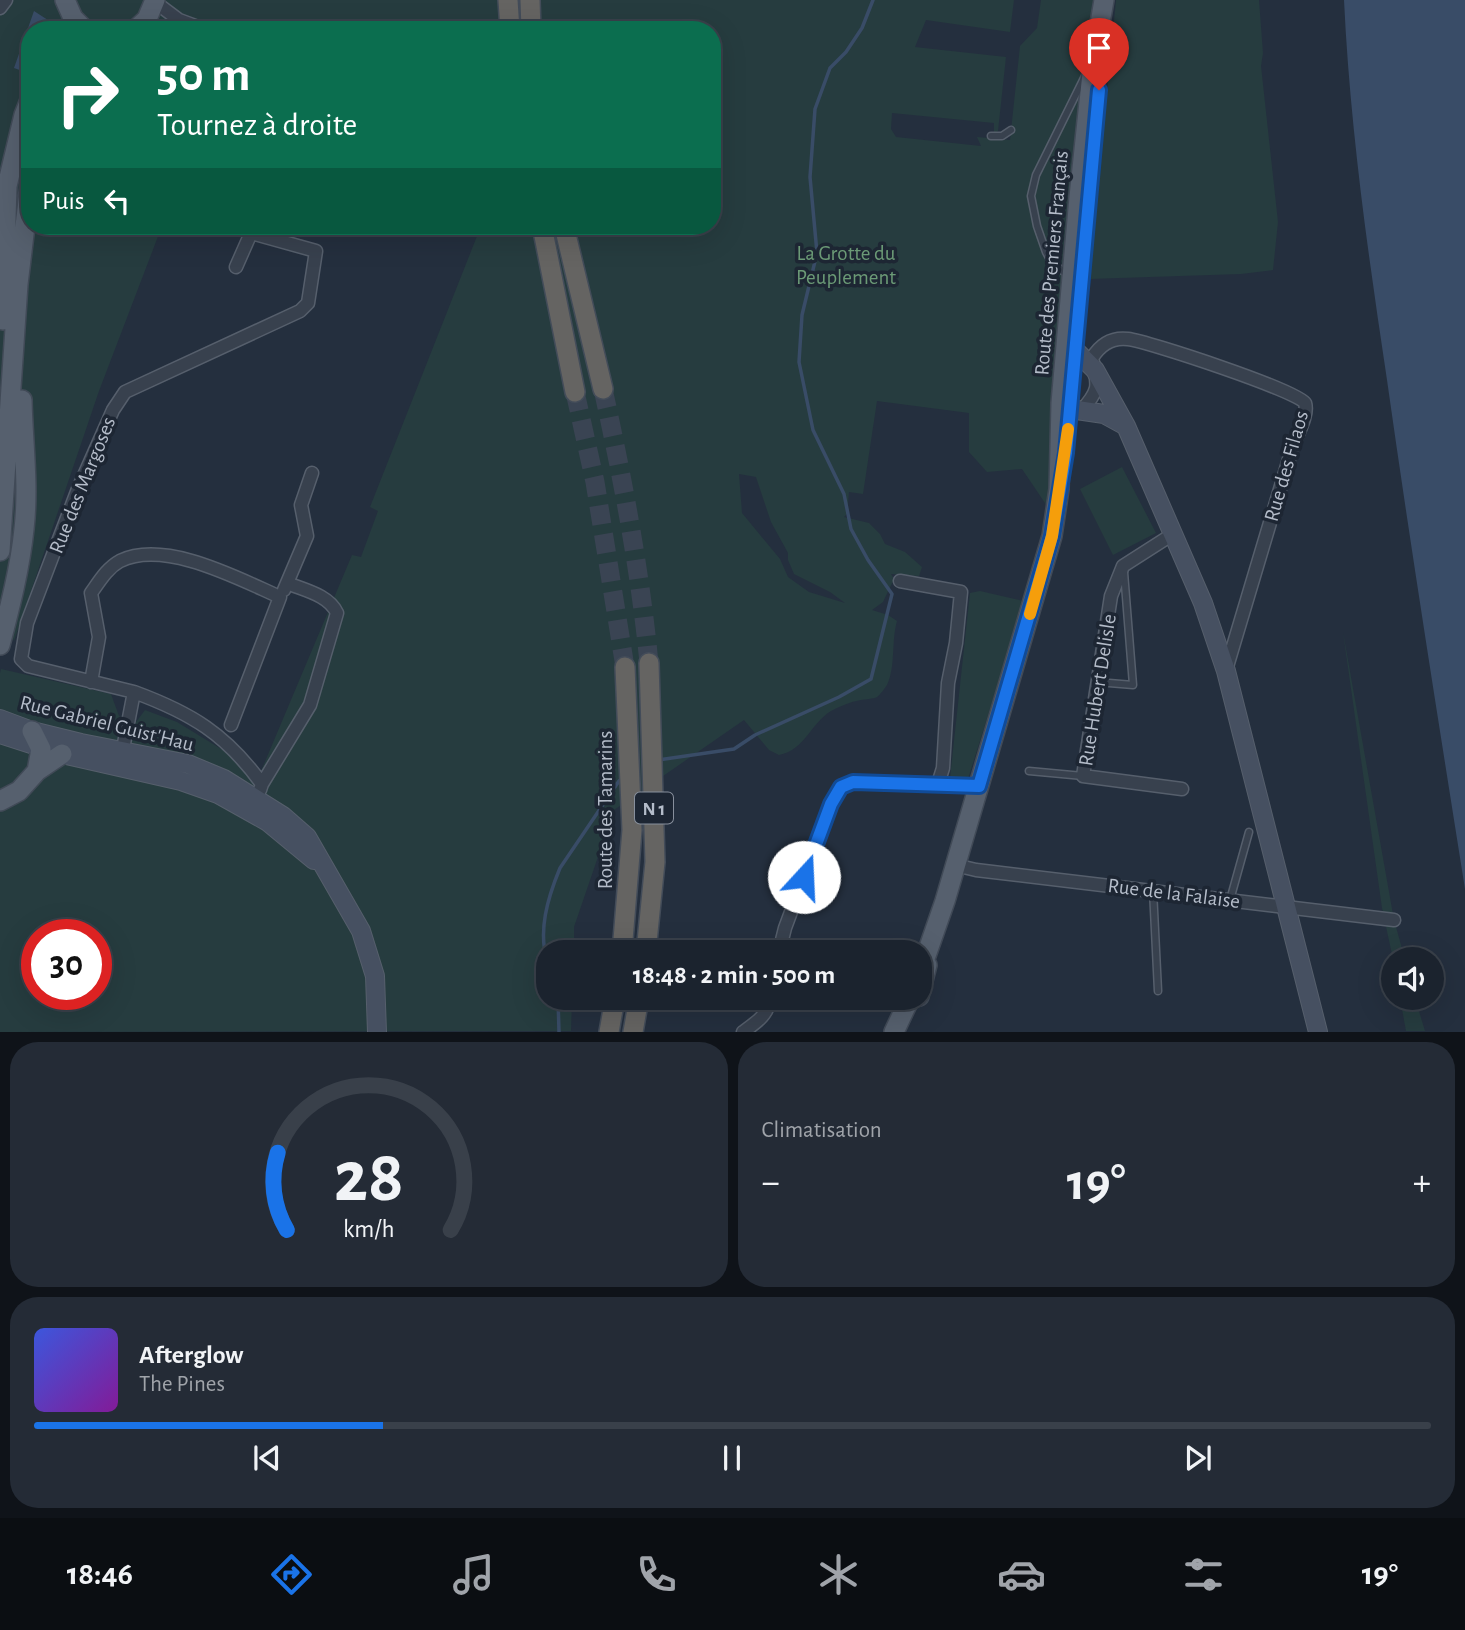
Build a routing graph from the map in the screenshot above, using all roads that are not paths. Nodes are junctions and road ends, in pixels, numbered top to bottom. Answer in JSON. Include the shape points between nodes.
{"nodes":[{"id":1,"x":6,"y":0,"type":"edge"},
{"id":2,"x":65,"y":0,"type":"edge"},
{"id":3,"x":508,"y":0,"type":"edge"},
{"id":4,"x":530,"y":0,"type":"edge"},
{"id":5,"x":1104,"y":0,"type":"edge"},
{"id":6,"x":0,"y":9,"type":"edge"},
{"id":7,"x":148,"y":13,"type":"edge"},
{"id":8,"x":179,"y":20,"type":"joint"},
{"id":9,"x":73,"y":21,"type":"edge"},
{"id":10,"x":509,"y":21,"type":"edge"},
{"id":11,"x":531,"y":21,"type":"edge"},
{"id":12,"x":1093,"y":64,"type":"junction"},
{"id":13,"x":21,"y":128,"type":"edge"},
{"id":14,"x":1011,"y":130,"type":"dead end"},
{"id":15,"x":991,"y":136,"type":"dead end"},
{"id":16,"x":24,"y":235,"type":"edge"},
{"id":17,"x":250,"y":235,"type":"edge"},
{"id":18,"x":258,"y":235,"type":"edge"},
{"id":19,"x":544,"y":235,"type":"edge"},
{"id":20,"x":566,"y":235,"type":"edge"},
{"id":21,"x":236,"y":267,"type":"dead end"},
{"id":22,"x":1072,"y":281,"type":"junction"},
{"id":23,"x":18,"y":284,"type":"junction"},
{"id":24,"x":4,"y":308,"type":"junction"},
{"id":25,"x":0,"y":332,"type":"edge"},
{"id":26,"x":1075,"y":350,"type":"junction"},
{"id":27,"x":1095,"y":370,"type":"junction"},
{"id":28,"x":603,"y":390,"type":"tunnel mouth"},
{"id":29,"x":0,"y":391,"type":"edge"},
{"id":30,"x":575,"y":392,"type":"tunnel mouth"},
{"id":31,"x":1071,"y":408,"type":"junction"},
{"id":32,"x":1126,"y":426,"type":"junction"},
{"id":33,"x":312,"y":474,"type":"dead end"},
{"id":34,"x":1173,"y":534,"type":"junction"},
{"id":35,"x":0,"y":551,"type":"edge"},
{"id":36,"x":1123,"y":566,"type":"junction"},
{"id":37,"x":900,"y":582,"type":"dead end"},
{"id":38,"x":287,"y":583,"type":"junction"},
{"id":39,"x":280,"y":597,"type":"junction"},
{"id":40,"x":0,"y":645,"type":"edge"},
{"id":41,"x":649,"y":663,"type":"tunnel mouth"},
{"id":42,"x":625,"y":667,"type":"tunnel mouth"},
{"id":43,"x":1226,"y":670,"type":"junction"},
{"id":44,"x":91,"y":682,"type":"junction"},
{"id":45,"x":1097,"y":682,"type":"junction"},
{"id":46,"x":134,"y":692,"type":"junction"},
{"id":47,"x":0,"y":719,"type":"edge"},
{"id":48,"x":231,"y":725,"type":"dead end"},
{"id":49,"x":0,"y":734,"type":"edge"},
{"id":50,"x":37,"y":740,"type":"junction"},
{"id":51,"x":62,"y":754,"type":"junction"},
{"id":52,"x":121,"y":758,"type":"junction"},
{"id":53,"x":37,"y":771,"type":"junction"},
{"id":54,"x":1029,"y":771,"type":"dead end"},
{"id":55,"x":1083,"y":776,"type":"junction"},
{"id":56,"x":939,"y":784,"type":"junction"},
{"id":57,"x":979,"y":786,"type":"junction"},
{"id":58,"x":1182,"y":789,"type":"dead end"},
{"id":59,"x":260,"y":791,"type":"junction"},
{"id":60,"x":0,"y":801,"type":"edge"},
{"id":61,"x":1249,"y":832,"type":"dead end"},
{"id":62,"x":955,"y":865,"type":"junction"},
{"id":63,"x":330,"y":874,"type":"junction"},
{"id":64,"x":1153,"y":890,"type":"junction"},
{"id":65,"x":1230,"y":900,"type":"junction"},
{"id":66,"x":1287,"y":906,"type":"junction"},
{"id":67,"x":1394,"y":920,"type":"dead end"},
{"id":68,"x":934,"y":936,"type":"junction"},
{"id":69,"x":623,"y":940,"type":"edge"},
{"id":70,"x":648,"y":940,"type":"edge"},
{"id":71,"x":782,"y":940,"type":"edge"},
{"id":72,"x":932,"y":941,"type":"edge"},
{"id":73,"x":932,"y":944,"type":"edge"},
{"id":74,"x":1158,"y":991,"type":"dead end"},
{"id":75,"x":613,"y":1010,"type":"edge"},
{"id":76,"x":637,"y":1010,"type":"edge"},
{"id":77,"x":767,"y":1010,"type":"edge"},
{"id":78,"x":904,"y":1010,"type":"edge"},
{"id":79,"x":914,"y":1010,"type":"edge"},
{"id":80,"x":377,"y":1031,"type":"edge"},
{"id":81,"x":609,"y":1031,"type":"edge"},
{"id":82,"x":633,"y":1031,"type":"edge"},
{"id":83,"x":743,"y":1031,"type":"edge"},
{"id":84,"x":894,"y":1031,"type":"edge"},
{"id":85,"x":907,"y":1031,"type":"edge"},
{"id":86,"x":1318,"y":1031,"type":"edge"}],
"edges":[{"from":1,"to":6,"type":"street"},
{"from":2,"to":9,"type":"main road"},
{"from":3,"to":10,"type":"highway"},
{"from":4,"to":11,"type":"highway"},
{"from":5,"to":12,"type":"main road","name":"Route des Premiers Français"},
{"from":5,"to":26,"type":"main road","name":"Route des Premiers Français"},
{"from":7,"to":8,"type":"street"},
{"from":7,"to":8,"type":"street"},
{"from":12,"to":22,"type":"main road","name":"Route des Premiers Français"},
{"from":12,"to":22,"type":"lane","via":[[1033,181],[1031,196],[1046,252]]},
{"from":13,"to":24,"type":"main road","via":[[7,186]]},
{"from":14,"to":15,"type":"lane"},
{"from":16,"to":23,"type":"main road"},
{"from":17,"to":21,"type":"street","name":"Rue des Margoses"},
{"from":18,"to":44,"type":"street","name":"Rue des Margoses","via":[[316,251],[308,303],[300,312],[125,392],[79,489],[27,623],[21,659],[27,666]]},
{"from":19,"to":30,"type":"highway"},
{"from":20,"to":28,"type":"highway"},
{"from":22,"to":31,"type":"main road","name":"Route des Premiers Français"},
{"from":23,"to":35,"type":"main road"},
{"from":23,"to":40,"type":"main road","via":[[25,514]]},
{"from":24,"to":25,"type":"main road"},
{"from":24,"to":29,"type":"main road"},
{"from":26,"to":27,"type":"main road"},
{"from":26,"to":31,"type":"main road","name":"Route des Premiers Français"},
{"from":27,"to":31,"type":"street","via":[[1098,386],[1090,402]]},
{"from":27,"to":32,"type":"main road"},
{"from":27,"to":43,"type":"street","name":"Rue des Filaos","via":[[1092,358],[1098,349],[1127,338],[1302,397],[1305,413]]},
{"from":31,"to":32,"type":"main road","via":[[1104,414]]},
{"from":31,"to":57,"type":"main road","name":"Route des Premiers Français","via":[[1052,536]]},
{"from":32,"to":34,"type":"main road"},
{"from":33,"to":38,"type":"street","via":[[300,505],[307,536]]},
{"from":34,"to":36,"type":"street"},
{"from":34,"to":43,"type":"main road"},
{"from":36,"to":45,"type":"street","name":"Rue Hubert Delisle","via":[[1111,596]]},
{"from":36,"to":45,"type":"lane","via":[[1133,685]]},
{"from":37,"to":56,"type":"street","via":[[961,593]]},
{"from":38,"to":39,"type":"street"},
{"from":38,"to":59,"type":"street","via":[[326,600],[337,613],[310,705]]},
{"from":39,"to":44,"type":"street","via":[[191,561],[143,556],[120,561],[92,593],[99,637]]},
{"from":39,"to":48,"type":"street"},
{"from":41,"to":70,"type":"highway","number":"N 1","via":[[655,847]]},
{"from":42,"to":69,"type":"highway","name":"Route des Tamarins","number":"N 1","via":[[632,831]]},
{"from":43,"to":66,"type":"main road"},
{"from":44,"to":46,"type":"street","name":"Rue des Margoses"},
{"from":45,"to":55,"type":"street","name":"Rue Hubert Delisle"},
{"from":46,"to":52,"type":"street"},
{"from":46,"to":59,"type":"street","name":"Rue des Margoses","via":[[188,713],[206,726],[251,767]]},
{"from":47,"to":50,"type":"main road","name":"Rue Gabriel Guist'Hau"},
{"from":49,"to":50,"type":"main road","name":"Rue Gabriel Guist'Hau"},
{"from":50,"to":51,"type":"main road","name":"Rue Gabriel Guist'Hau"},
{"from":50,"to":52,"type":"main road","name":"Rue Gabriel Guist'Hau"},
{"from":50,"to":53,"type":"main road"},
{"from":51,"to":52,"type":"main road","name":"Rue Gabriel Guist'Hau"},
{"from":51,"to":53,"type":"main road"},
{"from":52,"to":59,"type":"main road","name":"Rue Gabriel Guist'Hau","via":[[188,764]]},
{"from":52,"to":63,"type":"main road","name":"Rue Gabriel Guist'Hau","via":[[218,794],[268,822]]},
{"from":53,"to":60,"type":"main road","via":[[19,791]]},
{"from":54,"to":55,"type":"lane"},
{"from":55,"to":58,"type":"street","name":"Rue Hubert Delisle"},
{"from":56,"to":57,"type":"street"},
{"from":56,"to":71,"type":"street","via":[[853,782],[841,787]]},
{"from":57,"to":62,"type":"main road","name":"Route des Premiers Français"},
{"from":59,"to":63,"type":"main road","name":"Rue Gabriel Guist'Hau","via":[[307,837]]},
{"from":61,"to":65,"type":"lane"},
{"from":62,"to":64,"type":"street","name":"Rue de la Falaise"},
{"from":62,"to":68,"type":"main road","name":"Route des Premiers Français"},
{"from":63,"to":80,"type":"main road","name":"Rue Gabriel Guist'Hau","via":[[369,951]]},
{"from":64,"to":65,"type":"street","name":"Rue de la Falaise"},
{"from":64,"to":74,"type":"lane"},
{"from":65,"to":66,"type":"street","name":"Rue de la Falaise"},
{"from":66,"to":67,"type":"street","name":"Rue de la Falaise"},
{"from":66,"to":86,"type":"main road"},
{"from":68,"to":72,"type":"main road","name":"Route des Premiers Français"},
{"from":68,"to":73,"type":"main road","name":"Route des Premiers Français"},
{"from":75,"to":81,"type":"highway"},
{"from":76,"to":82,"type":"highway"},
{"from":77,"to":83,"type":"street"},
{"from":78,"to":84,"type":"main road"},
{"from":79,"to":85,"type":"main road","name":"Route des Premiers Français"}]}
